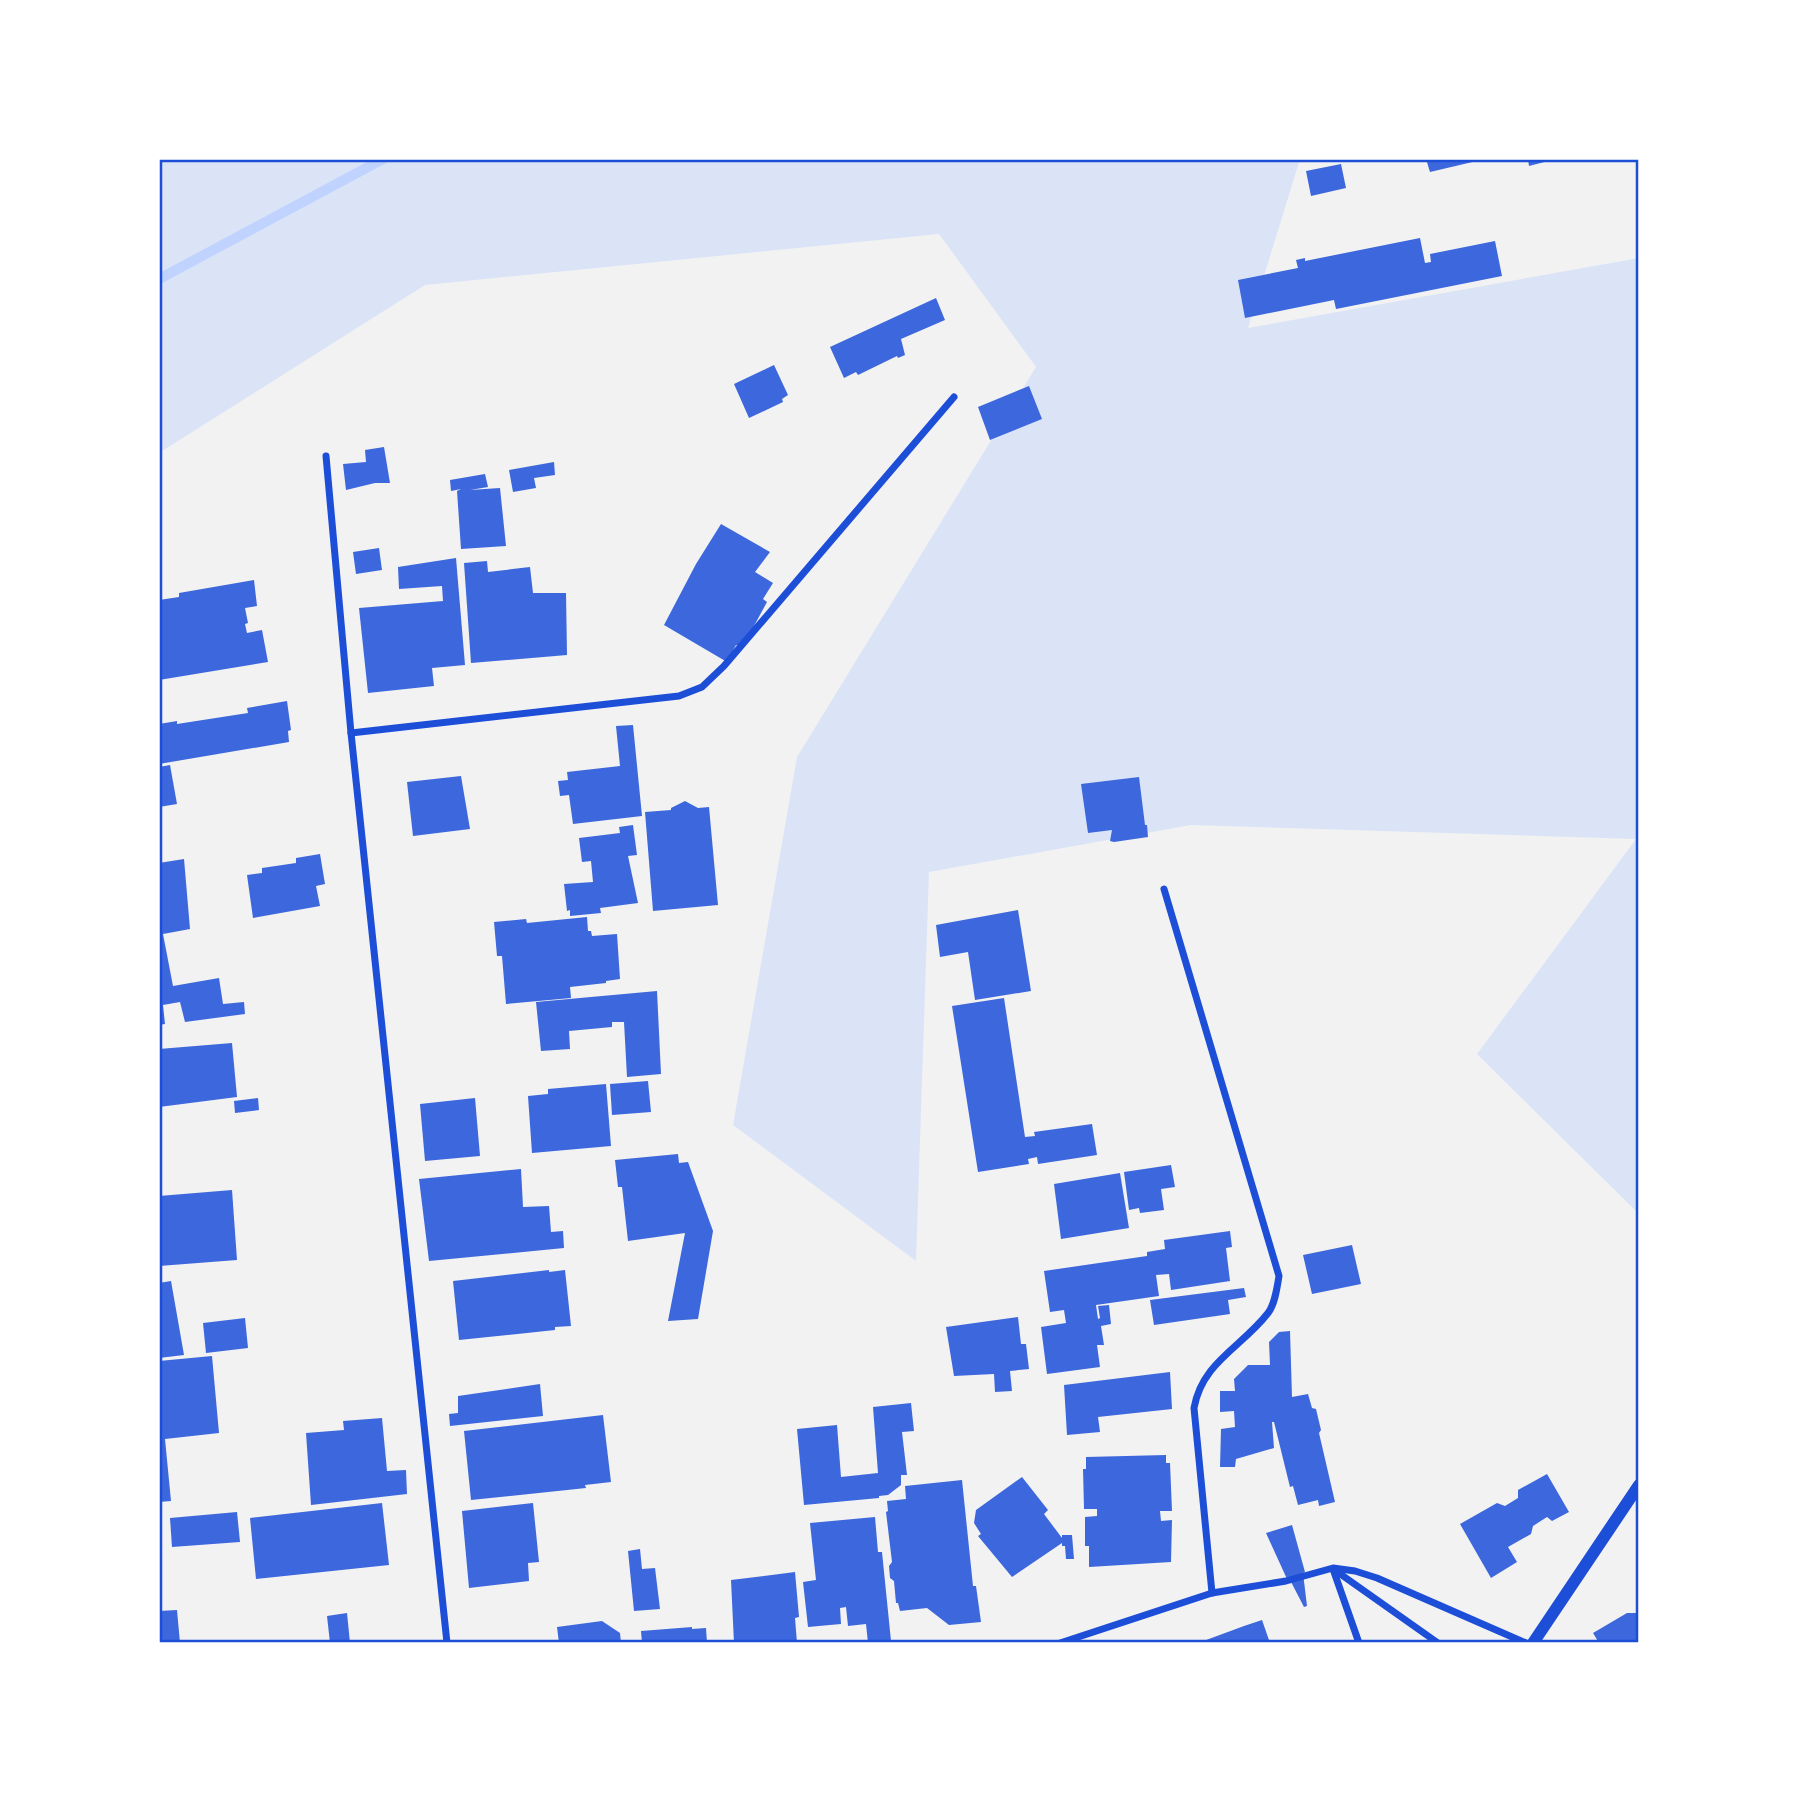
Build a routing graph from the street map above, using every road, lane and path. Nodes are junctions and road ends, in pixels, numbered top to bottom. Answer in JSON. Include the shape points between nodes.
{"nodes":[{"id":1,"x":954,"y":397,"type":"dead end"},
{"id":2,"x":326,"y":456,"type":"dead end"},
{"id":3,"x":351,"y":733,"type":"junction"},
{"id":4,"x":1164,"y":890,"type":"dead end"},
{"id":5,"x":1639,"y":1485,"type":"edge"},
{"id":6,"x":1333,"y":1568,"type":"junction"},
{"id":7,"x":1212,"y":1592,"type":"junction"},
{"id":8,"x":447,"y":1643,"type":"edge"},
{"id":9,"x":1060,"y":1643,"type":"edge"},
{"id":10,"x":1359,"y":1643,"type":"edge"},
{"id":11,"x":1438,"y":1643,"type":"edge"},
{"id":12,"x":1526,"y":1643,"type":"edge"},
{"id":13,"x":1534,"y":1643,"type":"edge"}],
"edges":[{"from":1,"to":3,"type":"street","via":[[702,687],[679,695]]},
{"from":2,"to":3,"type":"street"},
{"from":3,"to":8,"type":"street"},
{"from":4,"to":7,"type":"street","via":[[1279,1276],[1269,1312],[1206,1374],[1194,1408]]},
{"from":5,"to":13,"type":"street"},
{"from":6,"to":7,"type":"street","via":[[1286,1581]]},
{"from":6,"to":10,"type":"street"},
{"from":6,"to":11,"type":"street"},
{"from":6,"to":12,"type":"street","via":[[1377,1578]]},
{"from":7,"to":9,"type":"street"}]}
